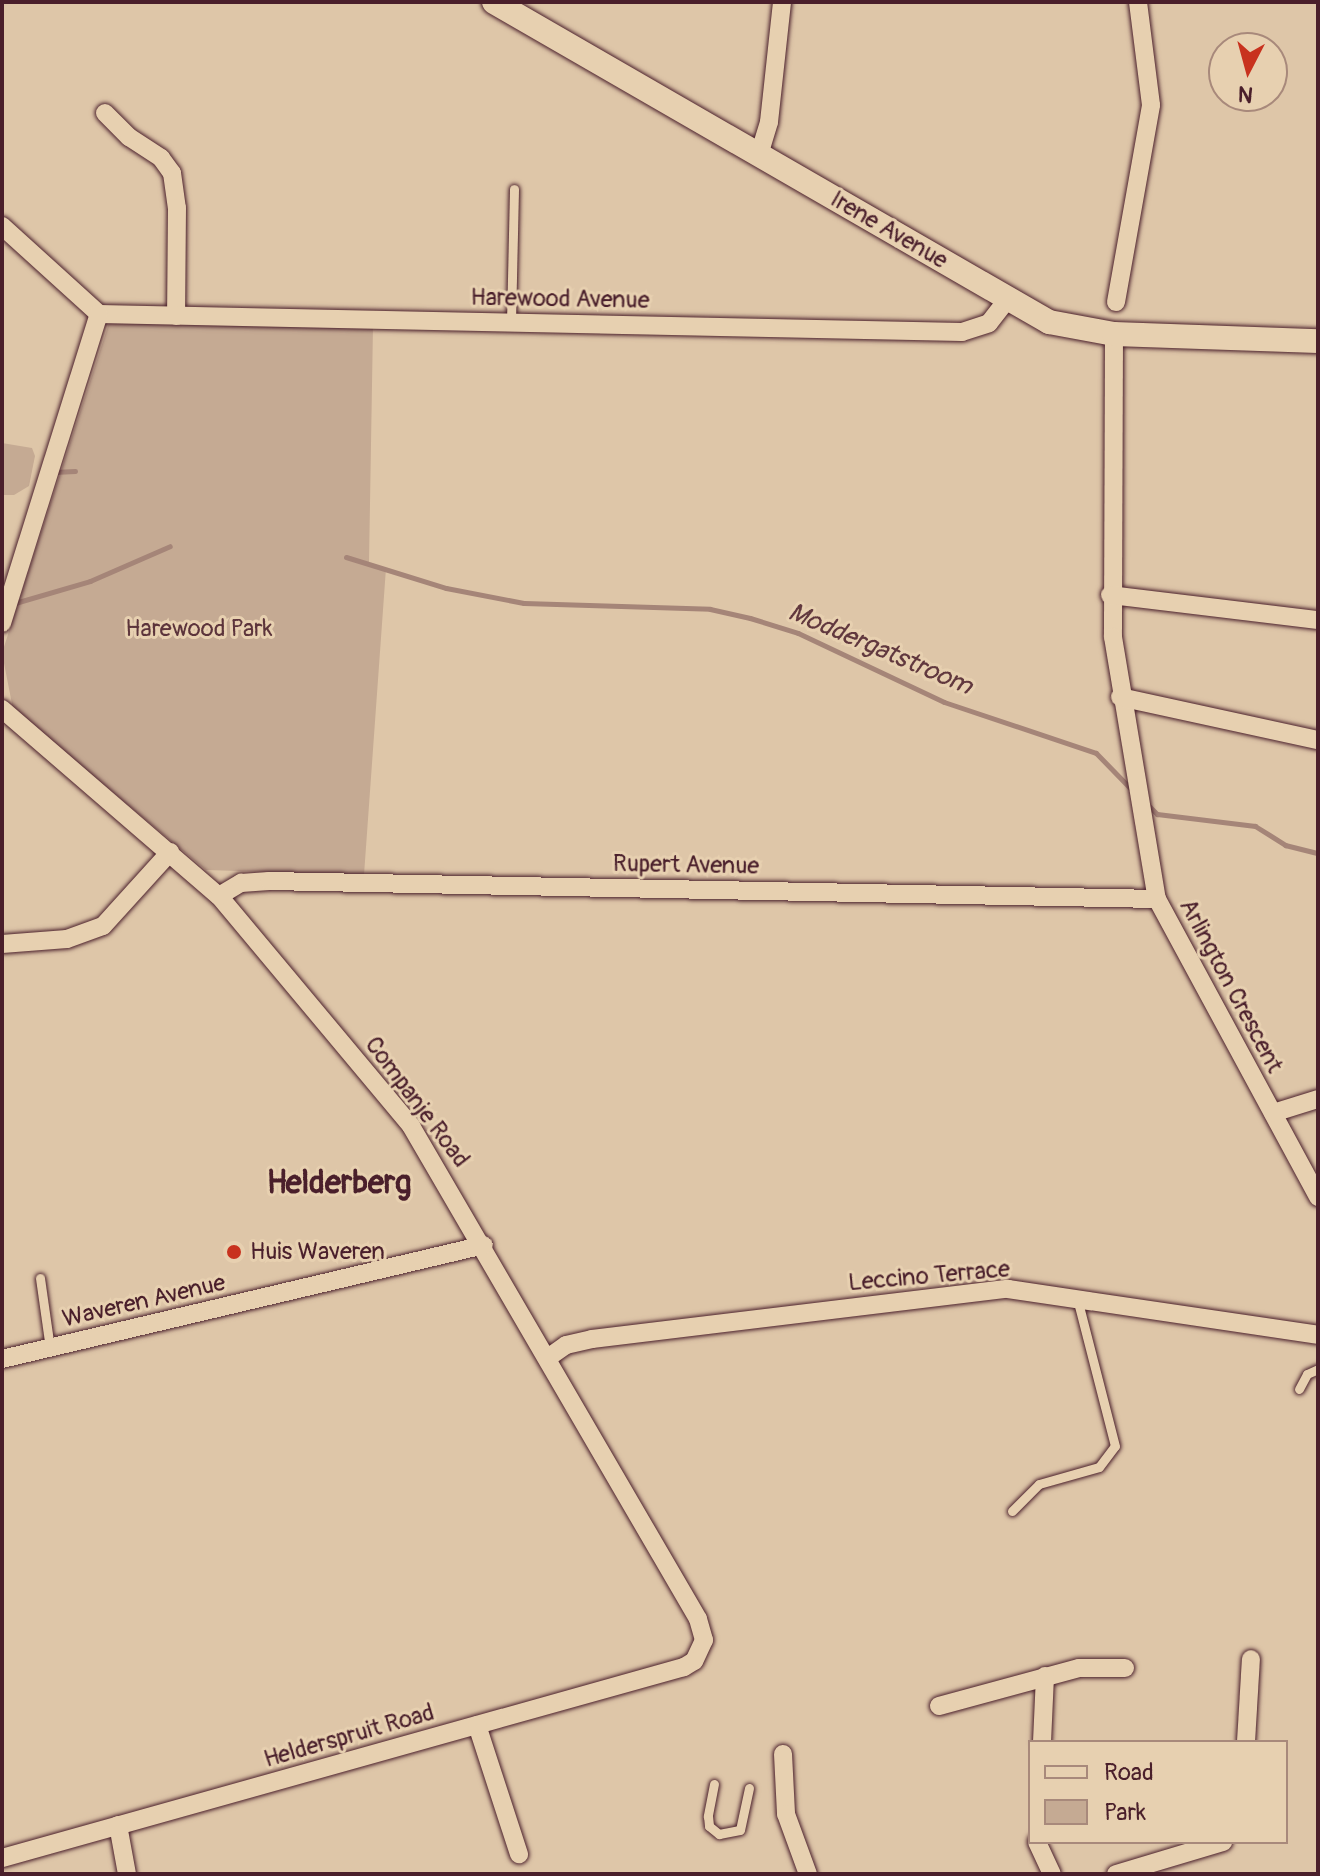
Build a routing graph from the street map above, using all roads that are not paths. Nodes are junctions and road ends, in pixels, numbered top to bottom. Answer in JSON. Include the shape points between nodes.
{"nodes":[{"id":1,"x":494,"y":2,"type":"edge"},
{"id":2,"x":782,"y":2,"type":"edge"},
{"id":3,"x":1138,"y":2,"type":"edge"},
{"id":4,"x":105,"y":113,"type":"dead end"},
{"id":5,"x":759,"y":155,"type":"junction"},
{"id":6,"x":514,"y":189,"type":"dead end"},
{"id":7,"x":2,"y":226,"type":"edge"},
{"id":8,"x":1008,"y":299,"type":"junction"},
{"id":9,"x":1116,"y":302,"type":"dead end"},
{"id":10,"x":99,"y":314,"type":"junction"},
{"id":11,"x":176,"y":316,"type":"junction"},
{"id":12,"x":511,"y":322,"type":"junction"},
{"id":13,"x":1114,"y":334,"type":"junction"},
{"id":14,"x":1318,"y":341,"type":"edge"},
{"id":15,"x":1110,"y":595,"type":"junction"},
{"id":16,"x":1318,"y":620,"type":"edge"},
{"id":17,"x":2,"y":623,"type":"edge"},
{"id":18,"x":1120,"y":697,"type":"junction"},
{"id":19,"x":2,"y":709,"type":"edge"},
{"id":20,"x":1318,"y":740,"type":"edge"},
{"id":21,"x":170,"y":852,"type":"junction"},
{"id":22,"x":219,"y":896,"type":"junction"},
{"id":23,"x":1157,"y":899,"type":"junction"},
{"id":24,"x":2,"y":944,"type":"edge"},
{"id":25,"x":1318,"y":1099,"type":"edge"},
{"id":26,"x":1273,"y":1113,"type":"junction"},
{"id":27,"x":1318,"y":1197,"type":"edge"},
{"id":28,"x":484,"y":1245,"type":"junction"},
{"id":29,"x":40,"y":1278,"type":"dead end"},
{"id":30,"x":1077,"y":1298,"type":"junction"},
{"id":31,"x":1318,"y":1335,"type":"edge"},
{"id":32,"x":50,"y":1348,"type":"junction"},
{"id":33,"x":549,"y":1357,"type":"junction"},
{"id":34,"x":2,"y":1359,"type":"edge"},
{"id":35,"x":1318,"y":1369,"type":"edge"},
{"id":36,"x":1299,"y":1389,"type":"dead end"},
{"id":37,"x":1012,"y":1511,"type":"dead end"},
{"id":38,"x":701,"y":1650,"type":"joint"},
{"id":39,"x":1251,"y":1659,"type":"dead end"},
{"id":40,"x":1125,"y":1668,"type":"dead end"},
{"id":41,"x":1045,"y":1676,"type":"junction"},
{"id":42,"x":939,"y":1706,"type":"dead end"},
{"id":43,"x":477,"y":1725,"type":"junction"},
{"id":44,"x":1042,"y":1740,"type":"edge"},
{"id":45,"x":1246,"y":1740,"type":"edge"},
{"id":46,"x":783,"y":1754,"type":"dead end"},
{"id":47,"x":714,"y":1784,"type":"dead end"},
{"id":48,"x":749,"y":1788,"type":"dead end"},
{"id":49,"x":118,"y":1825,"type":"junction"},
{"id":50,"x":1038,"y":1844,"type":"edge"},
{"id":51,"x":1216,"y":1844,"type":"edge"},
{"id":52,"x":519,"y":1854,"type":"dead end"},
{"id":53,"x":2,"y":1858,"type":"edge"},
{"id":54,"x":1122,"y":1873,"type":"edge"},
{"id":55,"x":127,"y":1874,"type":"edge"},
{"id":56,"x":808,"y":1874,"type":"edge"},
{"id":57,"x":1052,"y":1874,"type":"edge"}],
"edges":[{"from":1,"to":5,"type":"street","name":"Irene Avenue"},
{"from":2,"to":5,"type":"street","via":[[769,122]]},
{"from":3,"to":9,"type":"street","via":[[1151,105]]},
{"from":4,"to":11,"type":"street","via":[[172,173],[177,208]]},
{"from":5,"to":8,"type":"street","name":"Irene Avenue"},
{"from":6,"to":12,"type":"lane"},
{"from":7,"to":10,"type":"street"},
{"from":8,"to":12,"type":"street","name":"Harewood Avenue","via":[[989,323],[962,332]]},
{"from":8,"to":13,"type":"street","name":"Irene Avenue","via":[[1061,327]]},
{"from":10,"to":11,"type":"street","name":"Harewood Avenue"},
{"from":10,"to":17,"type":"street"},
{"from":11,"to":12,"type":"street","name":"Harewood Avenue"},
{"from":13,"to":14,"type":"street","name":"Irene Avenue"},
{"from":13,"to":15,"type":"street","name":"Arlington Crescent"},
{"from":15,"to":16,"type":"street"},
{"from":15,"to":18,"type":"street","name":"Arlington Crescent"},
{"from":18,"to":20,"type":"street"},
{"from":18,"to":23,"type":"street","name":"Arlington Crescent"},
{"from":19,"to":21,"type":"street","name":"Companje Road"},
{"from":21,"to":22,"type":"street","name":"Companje Road"},
{"from":21,"to":24,"type":"street","via":[[103,926],[67,939]]},
{"from":22,"to":23,"type":"street","name":"Rupert Avenue","via":[[241,883],[269,881]]},
{"from":22,"to":28,"type":"street","name":"Companje Road","via":[[411,1126]]},
{"from":23,"to":26,"type":"street","name":"Arlington Crescent"},
{"from":25,"to":26,"type":"street"},
{"from":26,"to":27,"type":"street","name":"Arlington Crescent"},
{"from":28,"to":32,"type":"street","name":"Waveren Avenue"},
{"from":28,"to":33,"type":"street","name":"Companje Road"},
{"from":29,"to":32,"type":"lane"},
{"from":30,"to":31,"type":"street","name":"Leccino Terrace"},
{"from":30,"to":33,"type":"street","name":"Leccino Terrace","via":[[1008,1289],[592,1339],[566,1345]]},
{"from":30,"to":37,"type":"lane","via":[[1115,1446],[1099,1467],[1039,1484]]},
{"from":32,"to":34,"type":"street","name":"Waveren Avenue"},
{"from":33,"to":38,"type":"street","name":"Companje Road","via":[[698,1619]]},
{"from":35,"to":36,"type":"lane","via":[[1307,1374]]},
{"from":38,"to":43,"type":"street","name":"Helderspruit Road","via":[[684,1667]]},
{"from":39,"to":45,"type":"street"},
{"from":40,"to":41,"type":"street","via":[[1094,1666]]},
{"from":41,"to":42,"type":"street"},
{"from":41,"to":44,"type":"street"},
{"from":43,"to":49,"type":"street","name":"Helderspruit Road"},
{"from":43,"to":52,"type":"street"},
{"from":46,"to":56,"type":"street","via":[[791,1834]]},
{"from":47,"to":48,"type":"lane","via":[[709,1826],[719,1834],[740,1830]]},
{"from":49,"to":53,"type":"street","name":"Helderspruit Road"},
{"from":49,"to":55,"type":"street"},
{"from":50,"to":57,"type":"street"},
{"from":51,"to":54,"type":"street"}]}
